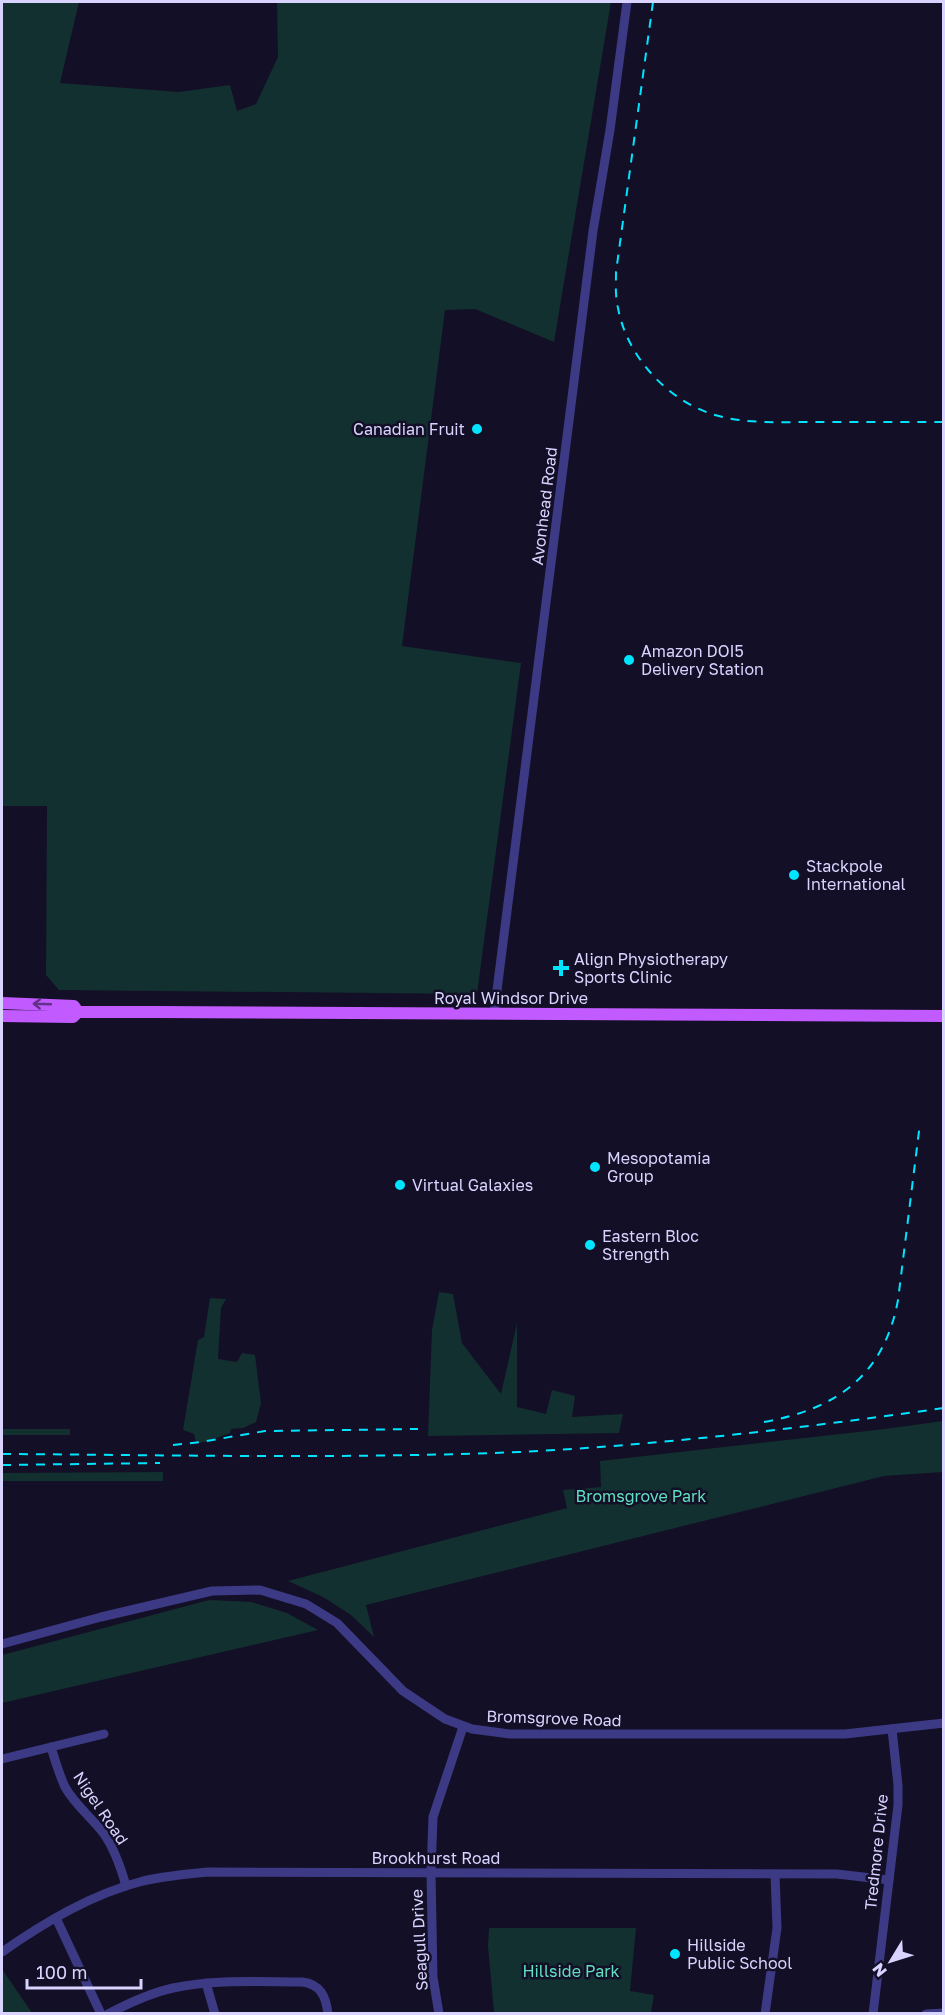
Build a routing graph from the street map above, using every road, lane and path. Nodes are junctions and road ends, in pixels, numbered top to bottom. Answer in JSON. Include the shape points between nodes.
{"nodes":[{"id":1,"x":627,"y":2,"type":"edge"},
{"id":2,"x":2,"y":1004,"type":"edge"},
{"id":3,"x":78,"y":1012,"type":"junction"},
{"id":4,"x":494,"y":1014,"type":"junction"},
{"id":5,"x":2,"y":1016,"type":"edge"},
{"id":6,"x":944,"y":1016,"type":"edge"},
{"id":7,"x":2,"y":1644,"type":"edge"},
{"id":8,"x":944,"y":1723,"type":"edge"},
{"id":9,"x":463,"y":1727,"type":"junction"},
{"id":10,"x":892,"y":1729,"type":"junction"},
{"id":11,"x":104,"y":1734,"type":"dead end"},
{"id":12,"x":51,"y":1747,"type":"junction"},
{"id":13,"x":2,"y":1759,"type":"edge"},
{"id":14,"x":431,"y":1873,"type":"junction"},
{"id":15,"x":775,"y":1874,"type":"junction"},
{"id":16,"x":889,"y":1880,"type":"junction"},
{"id":17,"x":126,"y":1886,"type":"junction"},
{"id":18,"x":56,"y":1918,"type":"junction"},
{"id":19,"x":2,"y":1952,"type":"edge"},
{"id":20,"x":206,"y":1983,"type":"junction"},
{"id":21,"x":101,"y":2013,"type":"edge"},
{"id":22,"x":108,"y":2013,"type":"edge"},
{"id":23,"x":215,"y":2013,"type":"edge"},
{"id":24,"x":328,"y":2013,"type":"edge"},
{"id":25,"x":439,"y":2013,"type":"edge"},
{"id":26,"x":765,"y":2013,"type":"edge"},
{"id":27,"x":873,"y":2013,"type":"edge"},
{"id":28,"x":926,"y":2013,"type":"edge"},
{"id":29,"x":944,"y":2013,"type":"edge"}],
"edges":[{"from":1,"to":4,"type":"street","name":"Avonhead Road","via":[[593,231]]},
{"from":3,"to":2,"type":"main road","name":"Royal Windsor Drive","one_way":true,"via":[[74,1006]]},
{"from":3,"to":4,"type":"main road","name":"Royal Windsor Drive"},
{"from":3,"to":5,"type":"main road","name":"Royal Windsor Drive","via":[[73,1017]]},
{"from":4,"to":6,"type":"main road","name":"Royal Windsor Drive"},
{"from":7,"to":9,"type":"street","name":"Bromsgrove Road","via":[[212,1591],[260,1590],[306,1604],[337,1623],[403,1691]]},
{"from":8,"to":10,"type":"street","name":"Bromsgrove Road"},
{"from":9,"to":10,"type":"street","name":"Bromsgrove Road","via":[[510,1734],[835,1734]]},
{"from":9,"to":14,"type":"street","name":"Seagull Drive","via":[[433,1817]]},
{"from":10,"to":16,"type":"street","name":"Tredmore Drive","via":[[898,1805]]},
{"from":11,"to":12,"type":"street"},
{"from":12,"to":13,"type":"street"},
{"from":12,"to":17,"type":"street","name":"Nigel Road","via":[[65,1787],[103,1833],[119,1862]]},
{"from":14,"to":15,"type":"street","name":"Brookhurst Road"},
{"from":14,"to":17,"type":"street","name":"Brookhurst Road","via":[[208,1872]]},
{"from":14,"to":25,"type":"street","name":"Seagull Drive","via":[[433,1977]]},
{"from":15,"to":16,"type":"street","name":"Brookhurst Road","via":[[837,1874]]},
{"from":15,"to":26,"type":"street","via":[[777,1928]]},
{"from":16,"to":27,"type":"street","name":"Tredmore Drive"},
{"from":17,"to":18,"type":"street","name":"Brookhurst Road"},
{"from":18,"to":19,"type":"street","name":"Brookhurst Road"},
{"from":18,"to":21,"type":"street"},
{"from":20,"to":22,"type":"street","via":[[152,1994]]},
{"from":20,"to":23,"type":"street"},
{"from":20,"to":24,"type":"street","via":[[312,1983],[319,1988]]},
{"from":28,"to":29,"type":"street"}]}
